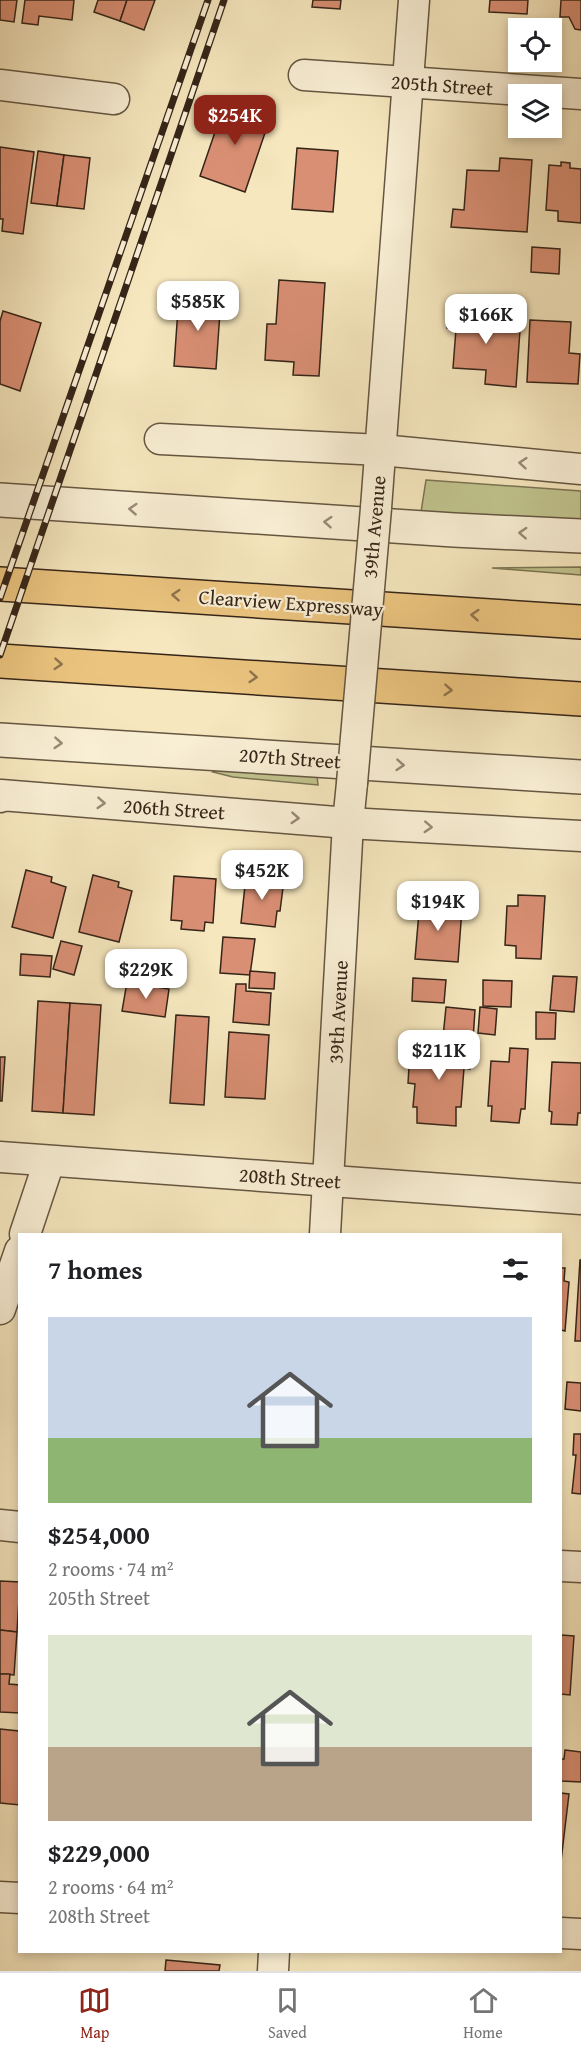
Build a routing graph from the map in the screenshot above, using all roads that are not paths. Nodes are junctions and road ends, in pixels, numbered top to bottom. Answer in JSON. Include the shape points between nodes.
{"nodes":[{"id":1,"x":414,"y":0,"type":"edge"},
{"id":2,"x":304,"y":75,"type":"dead end"},
{"id":3,"x":407,"y":82,"type":"junction"},
{"id":4,"x":0,"y":85,"type":"edge"},
{"id":5,"x":581,"y":94,"type":"edge"},
{"id":6,"x":114,"y":99,"type":"dead end"},
{"id":7,"x":160,"y":439,"type":"dead end"},
{"id":8,"x":381,"y":450,"type":"junction"},
{"id":9,"x":581,"y":469,"type":"edge"},
{"id":10,"x":0,"y":500,"type":"edge"},
{"id":11,"x":581,"y":536,"type":"edge"},
{"id":12,"x":0,"y":584,"type":"edge"},
{"id":13,"x":581,"y":621,"type":"edge"},
{"id":14,"x":0,"y":661,"type":"edge"},
{"id":15,"x":581,"y":699,"type":"edge"},
{"id":16,"x":0,"y":740,"type":"edge"},
{"id":17,"x":581,"y":777,"type":"edge"},
{"id":18,"x":0,"y":796,"type":"edge"},
{"id":19,"x":348,"y":823,"type":"junction"},
{"id":20,"x":581,"y":836,"type":"edge"},
{"id":21,"x":0,"y":1157,"type":"edge"},
{"id":22,"x":49,"y":1162,"type":"junction"},
{"id":23,"x":329,"y":1181,"type":"junction"},
{"id":24,"x":581,"y":1199,"type":"edge"},
{"id":25,"x":25,"y":1233,"type":"edge"},
{"id":26,"x":325,"y":1233,"type":"edge"},
{"id":27,"x":18,"y":1257,"type":"edge"},
{"id":28,"x":0,"y":1309,"type":"edge"},
{"id":29,"x":0,"y":1525,"type":"edge"},
{"id":30,"x":18,"y":1527,"type":"edge"},
{"id":31,"x":562,"y":1566,"type":"edge"},
{"id":32,"x":581,"y":1568,"type":"edge"},
{"id":33,"x":0,"y":1897,"type":"edge"},
{"id":34,"x":18,"y":1898,"type":"edge"},
{"id":35,"x":562,"y":1933,"type":"edge"},
{"id":36,"x":581,"y":1935,"type":"edge"},
{"id":37,"x":274,"y":1953,"type":"edge"},
{"id":38,"x":273,"y":1971,"type":"edge"}],
"edges":[{"from":1,"to":3,"type":"street","name":"39th Avenue"},
{"from":2,"to":3,"type":"street","name":"205th Street"},
{"from":3,"to":5,"type":"street","name":"205th Street"},
{"from":3,"to":8,"type":"street","name":"39th Avenue"},
{"from":4,"to":6,"type":"street"},
{"from":7,"to":8,"type":"street"},
{"from":9,"to":8,"type":"street","one_way":true},
{"from":8,"to":19,"type":"street","name":"39th Avenue","bridge":true},
{"from":11,"to":10,"type":"street","one_way":true},
{"from":13,"to":12,"type":"highway","name":"Clearview Expressway","one_way":true},
{"from":14,"to":15,"type":"highway","one_way":true},
{"from":16,"to":17,"type":"street","name":"207th Street","one_way":true},
{"from":18,"to":19,"type":"street","name":"206th Street","one_way":true},
{"from":19,"to":20,"type":"street","name":"206th Street","one_way":true},
{"from":19,"to":23,"type":"street","name":"39th Avenue"},
{"from":21,"to":22,"type":"street","name":"208th Street"},
{"from":22,"to":23,"type":"street","name":"208th Street"},
{"from":22,"to":25,"type":"street"},
{"from":23,"to":24,"type":"street","name":"208th Street"},
{"from":23,"to":26,"type":"street","name":"39th Avenue"},
{"from":27,"to":28,"type":"street"},
{"from":29,"to":30,"type":"street"},
{"from":31,"to":32,"type":"street"},
{"from":33,"to":34,"type":"street"},
{"from":35,"to":36,"type":"street"},
{"from":37,"to":38,"type":"street"}]}
